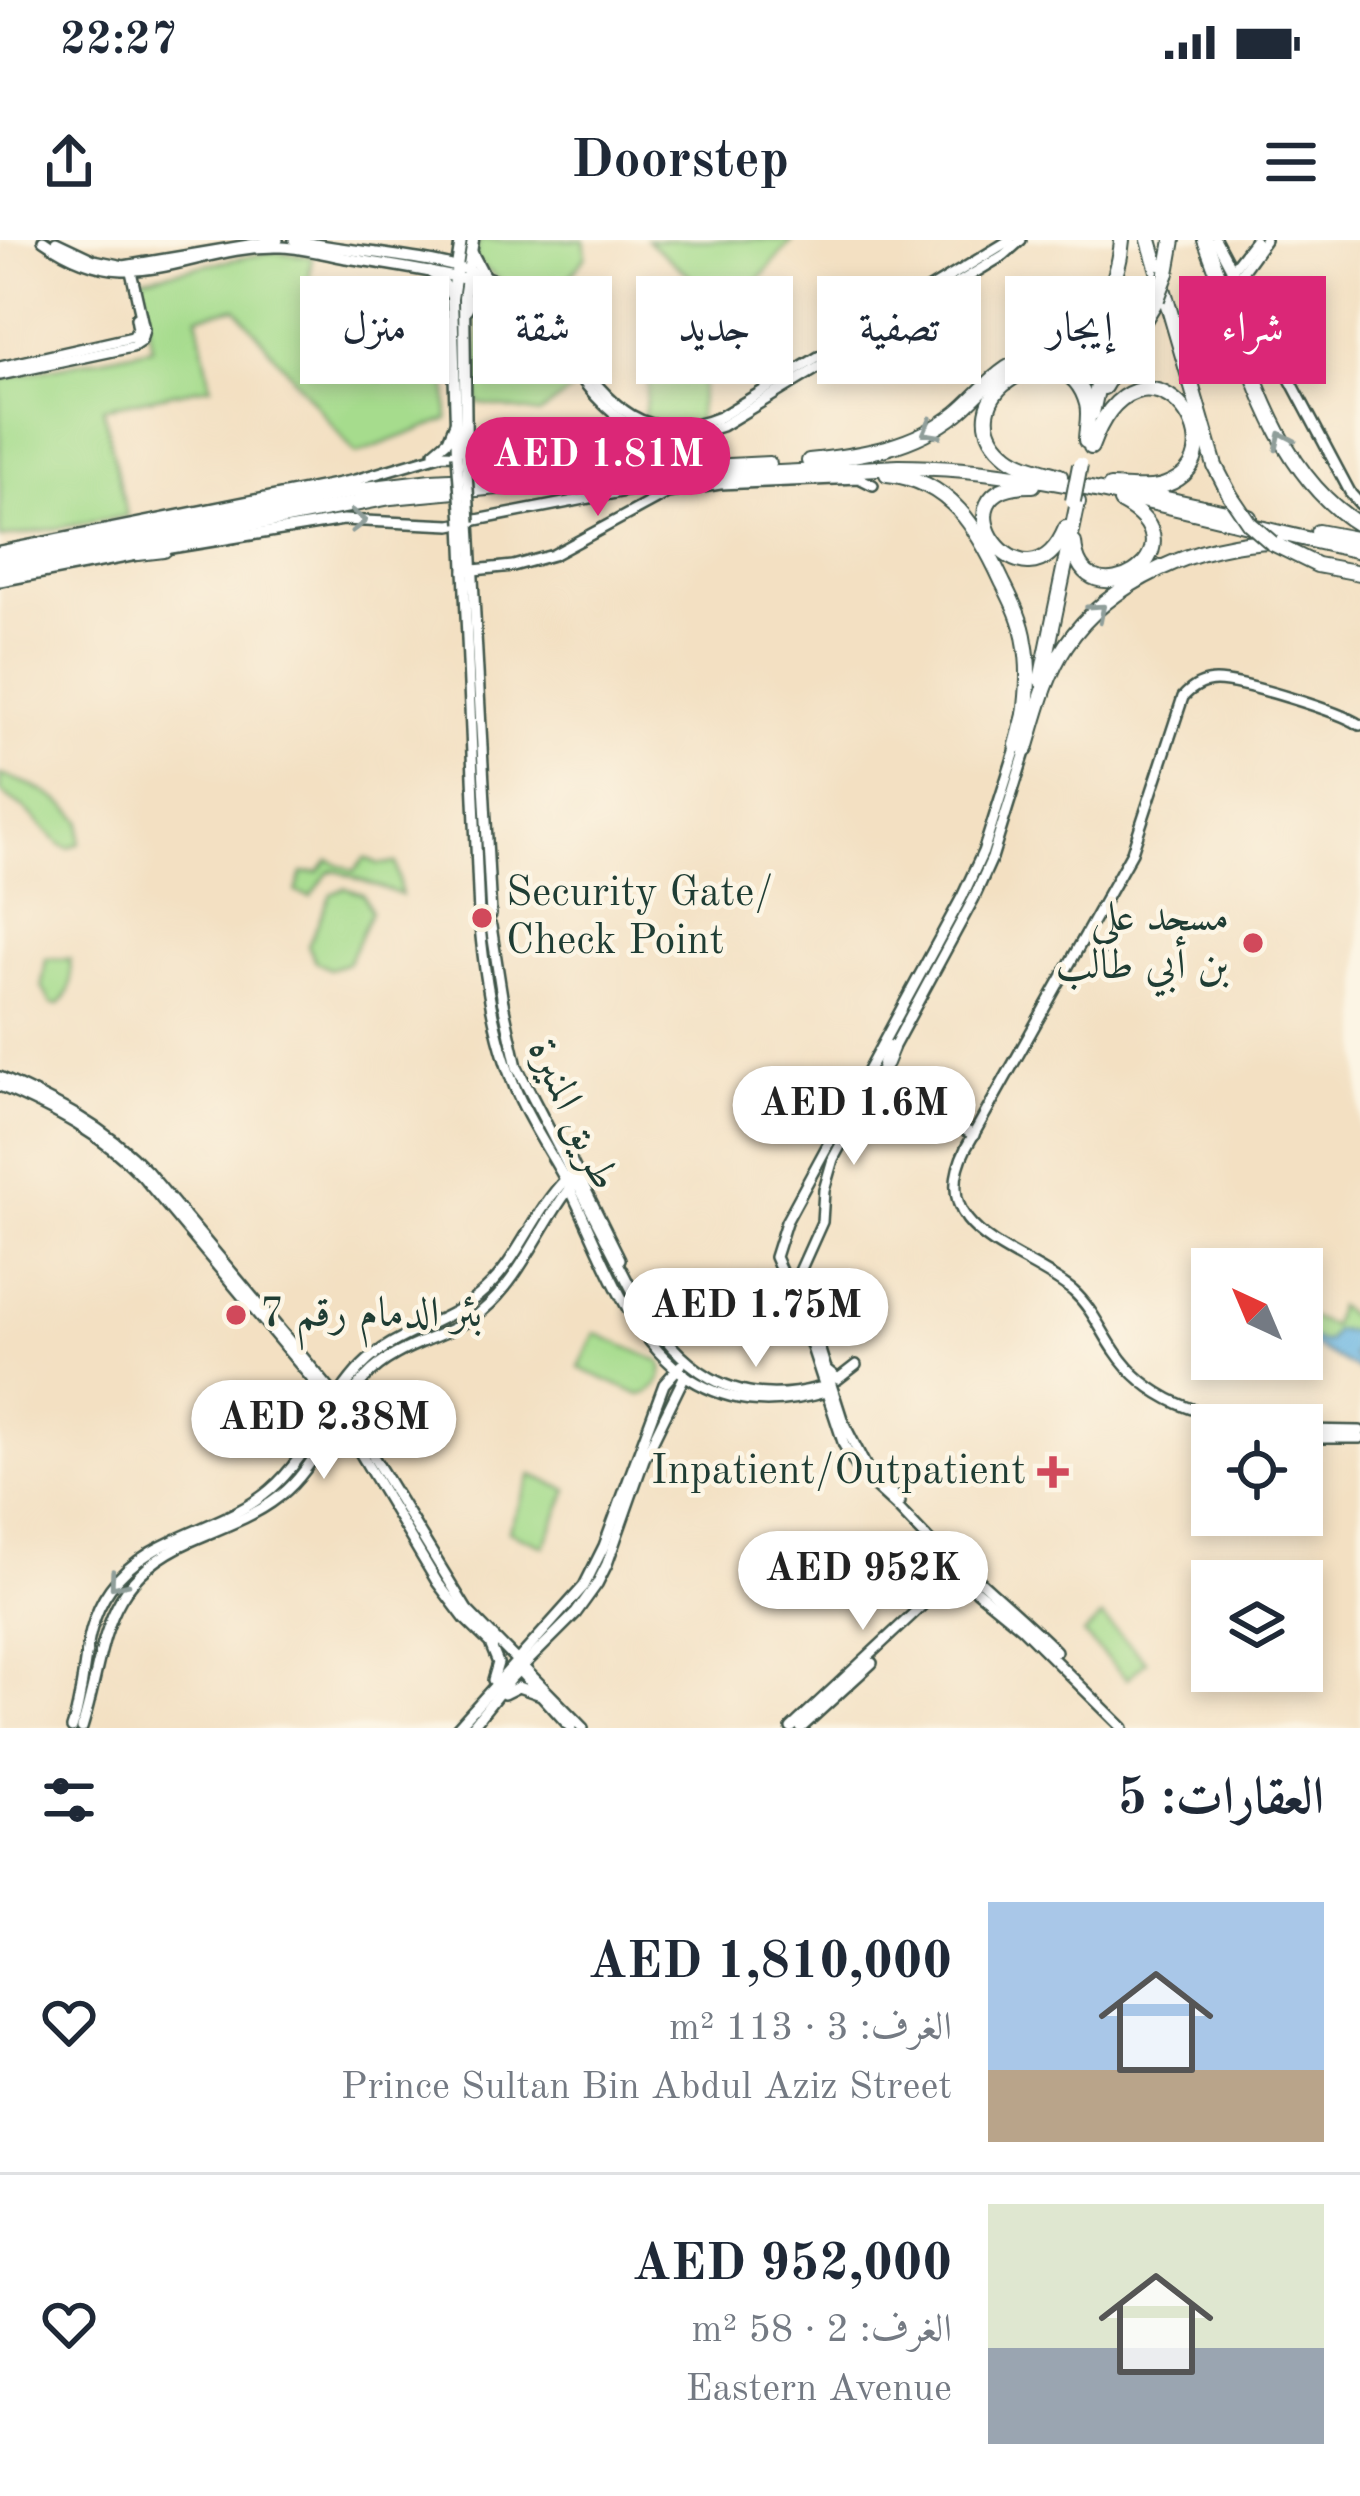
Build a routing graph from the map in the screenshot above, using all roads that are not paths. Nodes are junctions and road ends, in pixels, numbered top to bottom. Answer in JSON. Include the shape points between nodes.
{"nodes":[{"id":1,"x":43,"y":240,"type":"edge"},
{"id":2,"x":54,"y":240,"type":"edge"},
{"id":3,"x":278,"y":240,"type":"edge"},
{"id":4,"x":294,"y":240,"type":"edge"},
{"id":5,"x":1010,"y":240,"type":"edge"},
{"id":6,"x":1021,"y":240,"type":"edge"},
{"id":7,"x":1124,"y":240,"type":"edge"},
{"id":8,"x":1149,"y":240,"type":"edge"},
{"id":9,"x":1173,"y":240,"type":"edge"},
{"id":10,"x":1205,"y":240,"type":"edge"},
{"id":11,"x":1216,"y":240,"type":"edge"},
{"id":12,"x":1255,"y":240,"type":"edge"},
{"id":13,"x":1265,"y":240,"type":"edge"},
{"id":14,"x":466,"y":243,"type":"edge"},
{"id":15,"x":435,"y":268,"type":"junction"},
{"id":16,"x":127,"y":269,"type":"junction"},
{"id":17,"x":460,"y":273,"type":"junction"},
{"id":18,"x":484,"y":276,"type":"joint"},
{"id":19,"x":1233,"y":276,"type":"junction"},
{"id":20,"x":473,"y":279,"type":"edge"},
{"id":21,"x":473,"y":298,"type":"edge"},
{"id":22,"x":452,"y":299,"type":"junction"},
{"id":23,"x":465,"y":315,"type":"junction"},
{"id":24,"x":0,"y":371,"type":"edge"},
{"id":25,"x":588,"y":384,"type":"edge"},
{"id":26,"x":598,"y":384,"type":"edge"},
{"id":27,"x":1291,"y":384,"type":"edge"},
{"id":28,"x":460,"y":427,"type":"junction"},
{"id":29,"x":1088,"y":444,"type":"junction"},
{"id":30,"x":462,"y":455,"type":"junction"},
{"id":31,"x":486,"y":456,"type":"junction"},
{"id":32,"x":426,"y":457,"type":"junction"},
{"id":33,"x":809,"y":461,"type":"junction"},
{"id":34,"x":781,"y":463,"type":"junction"},
{"id":35,"x":828,"y":470,"type":"junction"},
{"id":36,"x":720,"y":476,"type":"junction"},
{"id":37,"x":1061,"y":481,"type":"junction"},
{"id":38,"x":874,"y":485,"type":"dead end"},
{"id":39,"x":1102,"y":489,"type":"junction"},
{"id":40,"x":1360,"y":504,"type":"edge"},
{"id":41,"x":1074,"y":505,"type":"junction"},
{"id":42,"x":494,"y":518,"type":"junction"},
{"id":43,"x":461,"y":524,"type":"junction"},
{"id":44,"x":1360,"y":525,"type":"edge"},
{"id":45,"x":466,"y":540,"type":"junction"},
{"id":46,"x":1356,"y":547,"type":"edge"},
{"id":47,"x":164,"y":550,"type":"joint"},
{"id":48,"x":2,"y":567,"type":"edge"},
{"id":49,"x":1360,"y":573,"type":"edge"},
{"id":50,"x":469,"y":575,"type":"junction"},
{"id":51,"x":1025,"y":716,"type":"junction"},
{"id":52,"x":1360,"y":722,"type":"edge"},
{"id":53,"x":1022,"y":747,"type":"junction"},
{"id":54,"x":485,"y":920,"type":"junction"},
{"id":55,"x":502,"y":999,"type":"junction"},
{"id":56,"x":891,"y":1048,"type":"junction"},
{"id":57,"x":885,"y":1064,"type":"joint"},
{"id":58,"x":868,"y":1078,"type":"junction"},
{"id":59,"x":0,"y":1082,"type":"edge"},
{"id":60,"x":926,"y":1110,"type":"junction"},
{"id":61,"x":972,"y":1134,"type":"junction"},
{"id":62,"x":551,"y":1154,"type":"junction"},
{"id":63,"x":569,"y":1183,"type":"junction"},
{"id":64,"x":542,"y":1215,"type":"junction"},
{"id":65,"x":586,"y":1222,"type":"junction"},
{"id":66,"x":636,"y":1298,"type":"junction"},
{"id":67,"x":815,"y":1357,"type":"junction"},
{"id":68,"x":856,"y":1365,"type":"dead end"},
{"id":69,"x":826,"y":1367,"type":"junction"},
{"id":70,"x":359,"y":1369,"type":"junction"},
{"id":71,"x":683,"y":1369,"type":"junction"},
{"id":72,"x":314,"y":1375,"type":"junction"},
{"id":73,"x":829,"y":1388,"type":"junction"},
{"id":74,"x":355,"y":1390,"type":"junction"},
{"id":75,"x":711,"y":1390,"type":"junction"},
{"id":76,"x":802,"y":1395,"type":"junction"},
{"id":77,"x":675,"y":1397,"type":"junction"},
{"id":78,"x":339,"y":1407,"type":"junction"},
{"id":79,"x":1191,"y":1409,"type":"edge"},
{"id":80,"x":1191,"y":1412,"type":"edge"},
{"id":81,"x":837,"y":1424,"type":"junction"},
{"id":82,"x":357,"y":1428,"type":"junction"},
{"id":83,"x":1323,"y":1432,"type":"edge"},
{"id":84,"x":1360,"y":1433,"type":"edge"},
{"id":85,"x":320,"y":1436,"type":"junction"},
{"id":86,"x":357,"y":1443,"type":"junction"},
{"id":87,"x":963,"y":1571,"type":"junction"},
{"id":88,"x":494,"y":1643,"type":"junction"},
{"id":89,"x":533,"y":1649,"type":"junction"},
{"id":90,"x":517,"y":1665,"type":"junction"},
{"id":91,"x":541,"y":1684,"type":"junction"},
{"id":92,"x":485,"y":1693,"type":"junction"},
{"id":93,"x":550,"y":1704,"type":"junction"},
{"id":94,"x":486,"y":1709,"type":"junction"},
{"id":95,"x":72,"y":1728,"type":"edge"},
{"id":96,"x":82,"y":1728,"type":"edge"},
{"id":97,"x":457,"y":1728,"type":"edge"},
{"id":98,"x":471,"y":1728,"type":"edge"},
{"id":99,"x":571,"y":1728,"type":"edge"},
{"id":100,"x":583,"y":1728,"type":"edge"},
{"id":101,"x":791,"y":1728,"type":"edge"},
{"id":102,"x":801,"y":1728,"type":"edge"},
{"id":103,"x":1127,"y":1728,"type":"edge"}],
"edges":[{"from":1,"to":16,"type":"main road","via":[[81,262]]},
{"from":2,"to":16,"type":"main road"},
{"from":3,"to":16,"type":"main road"},
{"from":4,"to":15,"type":"main road"},
{"from":5,"to":26,"type":"main road","via":[[720,417],[684,428],[646,422],[615,406]]},
{"from":6,"to":25,"type":"main road","via":[[722,426],[682,436],[644,430],[609,411]]},
{"from":7,"to":29,"type":"highway"},
{"from":7,"to":33,"type":"highway","one_way":true,"via":[[1106,301],[1076,333],[1002,371],[962,410],[912,440]]},
{"from":8,"to":49,"type":"highway","bridge":true,"via":[[1229,495],[1272,543],[1317,565]]},
{"from":9,"to":29,"type":"highway","bridge":true,"via":[[1157,299],[1106,380]]},
{"from":44,"to":10,"type":"highway","one_way":true,"via":[[1323,498],[1290,457]]},
{"from":11,"to":19,"type":"main road"},
{"from":12,"to":19,"type":"main road"},
{"from":13,"to":19,"type":"main road"},
{"from":14,"to":15,"type":"main road"},
{"from":14,"to":17,"type":"main road"},
{"from":14,"to":18,"type":"main road"},
{"from":15,"to":16,"type":"main road","via":[[284,248]]},
{"from":15,"to":17,"type":"main road"},
{"from":15,"to":22,"type":"main road"},
{"from":16,"to":24,"type":"main road","via":[[133,337]]},
{"from":17,"to":18,"type":"main road"},
{"from":17,"to":20,"type":"main road"},
{"from":17,"to":22,"type":"main road"},
{"from":17,"to":23,"type":"main road"},
{"from":21,"to":23,"type":"main road"},
{"from":22,"to":28,"type":"main road"},
{"from":23,"to":28,"type":"main road"},
{"from":27,"to":40,"type":"main road"},
{"from":28,"to":30,"type":"main road"},
{"from":28,"to":31,"type":"main road"},
{"from":28,"to":32,"type":"main road"},
{"from":29,"to":37,"type":"highway","via":[[1086,403],[1068,378],[1027,370],[999,388],[988,422],[996,443]]},
{"from":29,"to":39,"type":"highway","via":[[1109,408],[1134,392],[1168,395],[1192,420],[1193,459],[1177,479]]},
{"from":29,"to":41,"type":"highway","bridge":true},
{"from":30,"to":31,"type":"main road"},
{"from":30,"to":32,"type":"main road"},
{"from":30,"to":43,"type":"main road","name":"طريق المنيرة","bridge":true},
{"from":31,"to":34,"type":"main road"},
{"from":32,"to":48,"type":"main road"},
{"from":33,"to":34,"type":"highway"},
{"from":33,"to":37,"type":"highway","via":[[942,458]]},
{"from":34,"to":48,"type":"highway","via":[[431,481],[245,511]]},
{"from":35,"to":36,"type":"highway"},
{"from":35,"to":37,"type":"highway","via":[[952,467]]},
{"from":35,"to":51,"type":"highway","via":[[916,480],[966,516],[1023,629]]},
{"from":36,"to":42,"type":"main road"},
{"from":36,"to":48,"type":"highway","via":[[391,496]]},
{"from":37,"to":39,"type":"highway"},
{"from":37,"to":41,"type":"highway","via":[[1004,490],[985,513],[987,533],[999,551],[1032,560],[1054,550]]},
{"from":38,"to":50,"type":"main road","via":[[859,478],[667,493],[553,555]]},
{"from":39,"to":41,"type":"highway","via":[[1132,508],[1151,534],[1150,555],[1134,575],[1111,581],[1083,567]]},
{"from":39,"to":46,"type":"highway"},
{"from":41,"to":51,"type":"highway"},
{"from":41,"to":53,"type":"highway"},
{"from":42,"to":43,"type":"main road"},
{"from":42,"to":45,"type":"main road"},
{"from":43,"to":45,"type":"main road","name":"طريق المنيرة"},
{"from":43,"to":45,"type":"main road"},
{"from":47,"to":43,"type":"main road","one_way":true,"via":[[343,520]]},
{"from":45,"to":50,"type":"main road","name":"طريق المنيرة"},
{"from":53,"to":46,"type":"highway","one_way":true,"via":[[1067,644],[1136,582],[1204,550],[1245,541]]},
{"from":47,"to":48,"type":"highway"},
{"from":50,"to":54,"type":"main road","name":"طريق المنيرة"},
{"from":51,"to":53,"type":"highway"},
{"from":52,"to":61,"type":"main road","via":[[1336,708],[1219,678],[1185,689],[1127,856]]},
{"from":53,"to":56,"type":"main road","via":[[992,859]]},
{"from":53,"to":58,"type":"main road","via":[[983,852]]},
{"from":54,"to":55,"type":"main road","name":"طريق المنيرة"},
{"from":54,"to":62,"type":"main road","name":"طريق المنيرة","via":[[504,1055]]},
{"from":55,"to":63,"type":"main road","via":[[517,1067]]},
{"from":55,"to":66,"type":"main road","name":"طريق المنيرة","via":[[527,1077]]},
{"from":56,"to":57,"type":"highway"},
{"from":56,"to":58,"type":"main road"},
{"from":57,"to":60,"type":"main road","via":[[886,1083]]},
{"from":58,"to":60,"type":"main road"},
{"from":58,"to":67,"type":"main road","via":[[786,1222],[776,1257]]},
{"from":58,"to":69,"type":"main road","via":[[833,1159],[800,1280]]},
{"from":59,"to":72,"type":"main road","via":[[123,1157]]},
{"from":60,"to":61,"type":"main road"},
{"from":61,"to":79,"type":"main road","via":[[957,1187],[974,1228],[1075,1293],[1120,1359],[1153,1392]]},
{"from":61,"to":80,"type":"main road","via":[[954,1185],[974,1233],[1068,1291],[1149,1392]]},
{"from":62,"to":63,"type":"main road","name":"طريق المنيرة"},
{"from":62,"to":64,"type":"main road","via":[[557,1179]]},
{"from":63,"to":64,"type":"main road"},
{"from":63,"to":65,"type":"main road","name":"طريق المنيرة"},
{"from":63,"to":66,"type":"main road"},
{"from":64,"to":65,"type":"main road","via":[[568,1208]]},
{"from":64,"to":70,"type":"main road","via":[[485,1290]]},
{"from":64,"to":74,"type":"main road","via":[[485,1309],[394,1354]]},
{"from":65,"to":71,"type":"main road","name":"طريق المنيرة","via":[[647,1338]]},
{"from":66,"to":71,"type":"main road","name":"طريق المنيرة"},
{"from":67,"to":73,"type":"main road"},
{"from":67,"to":76,"type":"main road","via":[[818,1378]]},
{"from":68,"to":69,"type":"main road","via":[[838,1379]]},
{"from":69,"to":73,"type":"main road"},
{"from":70,"to":72,"type":"main road","via":[[335,1382]]},
{"from":70,"to":78,"type":"main road"},
{"from":71,"to":75,"type":"main road"},
{"from":71,"to":76,"type":"main road","via":[[728,1387]]},
{"from":71,"to":77,"type":"main road"},
{"from":71,"to":89,"type":"main road","via":[[664,1384],[595,1565]]},
{"from":72,"to":78,"type":"main road"},
{"from":72,"to":85,"type":"main road","via":[[326,1407]]},
{"from":73,"to":76,"type":"main road"},
{"from":73,"to":81,"type":"main road"},
{"from":73,"to":87,"type":"main road","via":[[866,1466]]},
{"from":74,"to":78,"type":"main road"},
{"from":74,"to":82,"type":"main road"},
{"from":75,"to":76,"type":"main road","via":[[764,1403]]},
{"from":75,"to":77,"type":"main road","via":[[693,1386]]},
{"from":76,"to":81,"type":"main road","via":[[826,1407]]},
{"from":77,"to":89,"type":"main road","via":[[607,1564],[576,1612]]},
{"from":78,"to":82,"type":"main road"},
{"from":78,"to":85,"type":"main road"},
{"from":78,"to":86,"type":"main road"},
{"from":81,"to":87,"type":"main road","via":[[863,1477]]},
{"from":82,"to":88,"type":"main road","via":[[448,1583]]},
{"from":83,"to":84,"type":"main road"},
{"from":85,"to":86,"type":"main road","via":[[341,1432]]},
{"from":85,"to":95,"type":"main road","one_way":true,"via":[[264,1495],[157,1547],[121,1575],[91,1625]]},
{"from":85,"to":96,"type":"main road","via":[[302,1474],[273,1502],[180,1546],[132,1586],[102,1636]]},
{"from":86,"to":88,"type":"main road","via":[[456,1610]]},
{"from":87,"to":101,"type":"main road"},
{"from":87,"to":102,"type":"main road"},
{"from":87,"to":103,"type":"main road","via":[[1026,1621]]},
{"from":88,"to":89,"type":"main road"},
{"from":88,"to":90,"type":"main road"},
{"from":88,"to":92,"type":"main road","via":[[498,1663]]},
{"from":89,"to":90,"type":"main road"},
{"from":89,"to":91,"type":"main road"},
{"from":90,"to":91,"type":"main road"},
{"from":90,"to":92,"type":"main road"},
{"from":90,"to":93,"type":"main road"},
{"from":90,"to":94,"type":"main road"},
{"from":91,"to":100,"type":"main road"},
{"from":92,"to":97,"type":"main road"},
{"from":93,"to":94,"type":"main road","via":[[518,1687]]},
{"from":93,"to":99,"type":"main road"},
{"from":94,"to":98,"type":"main road"}]}
